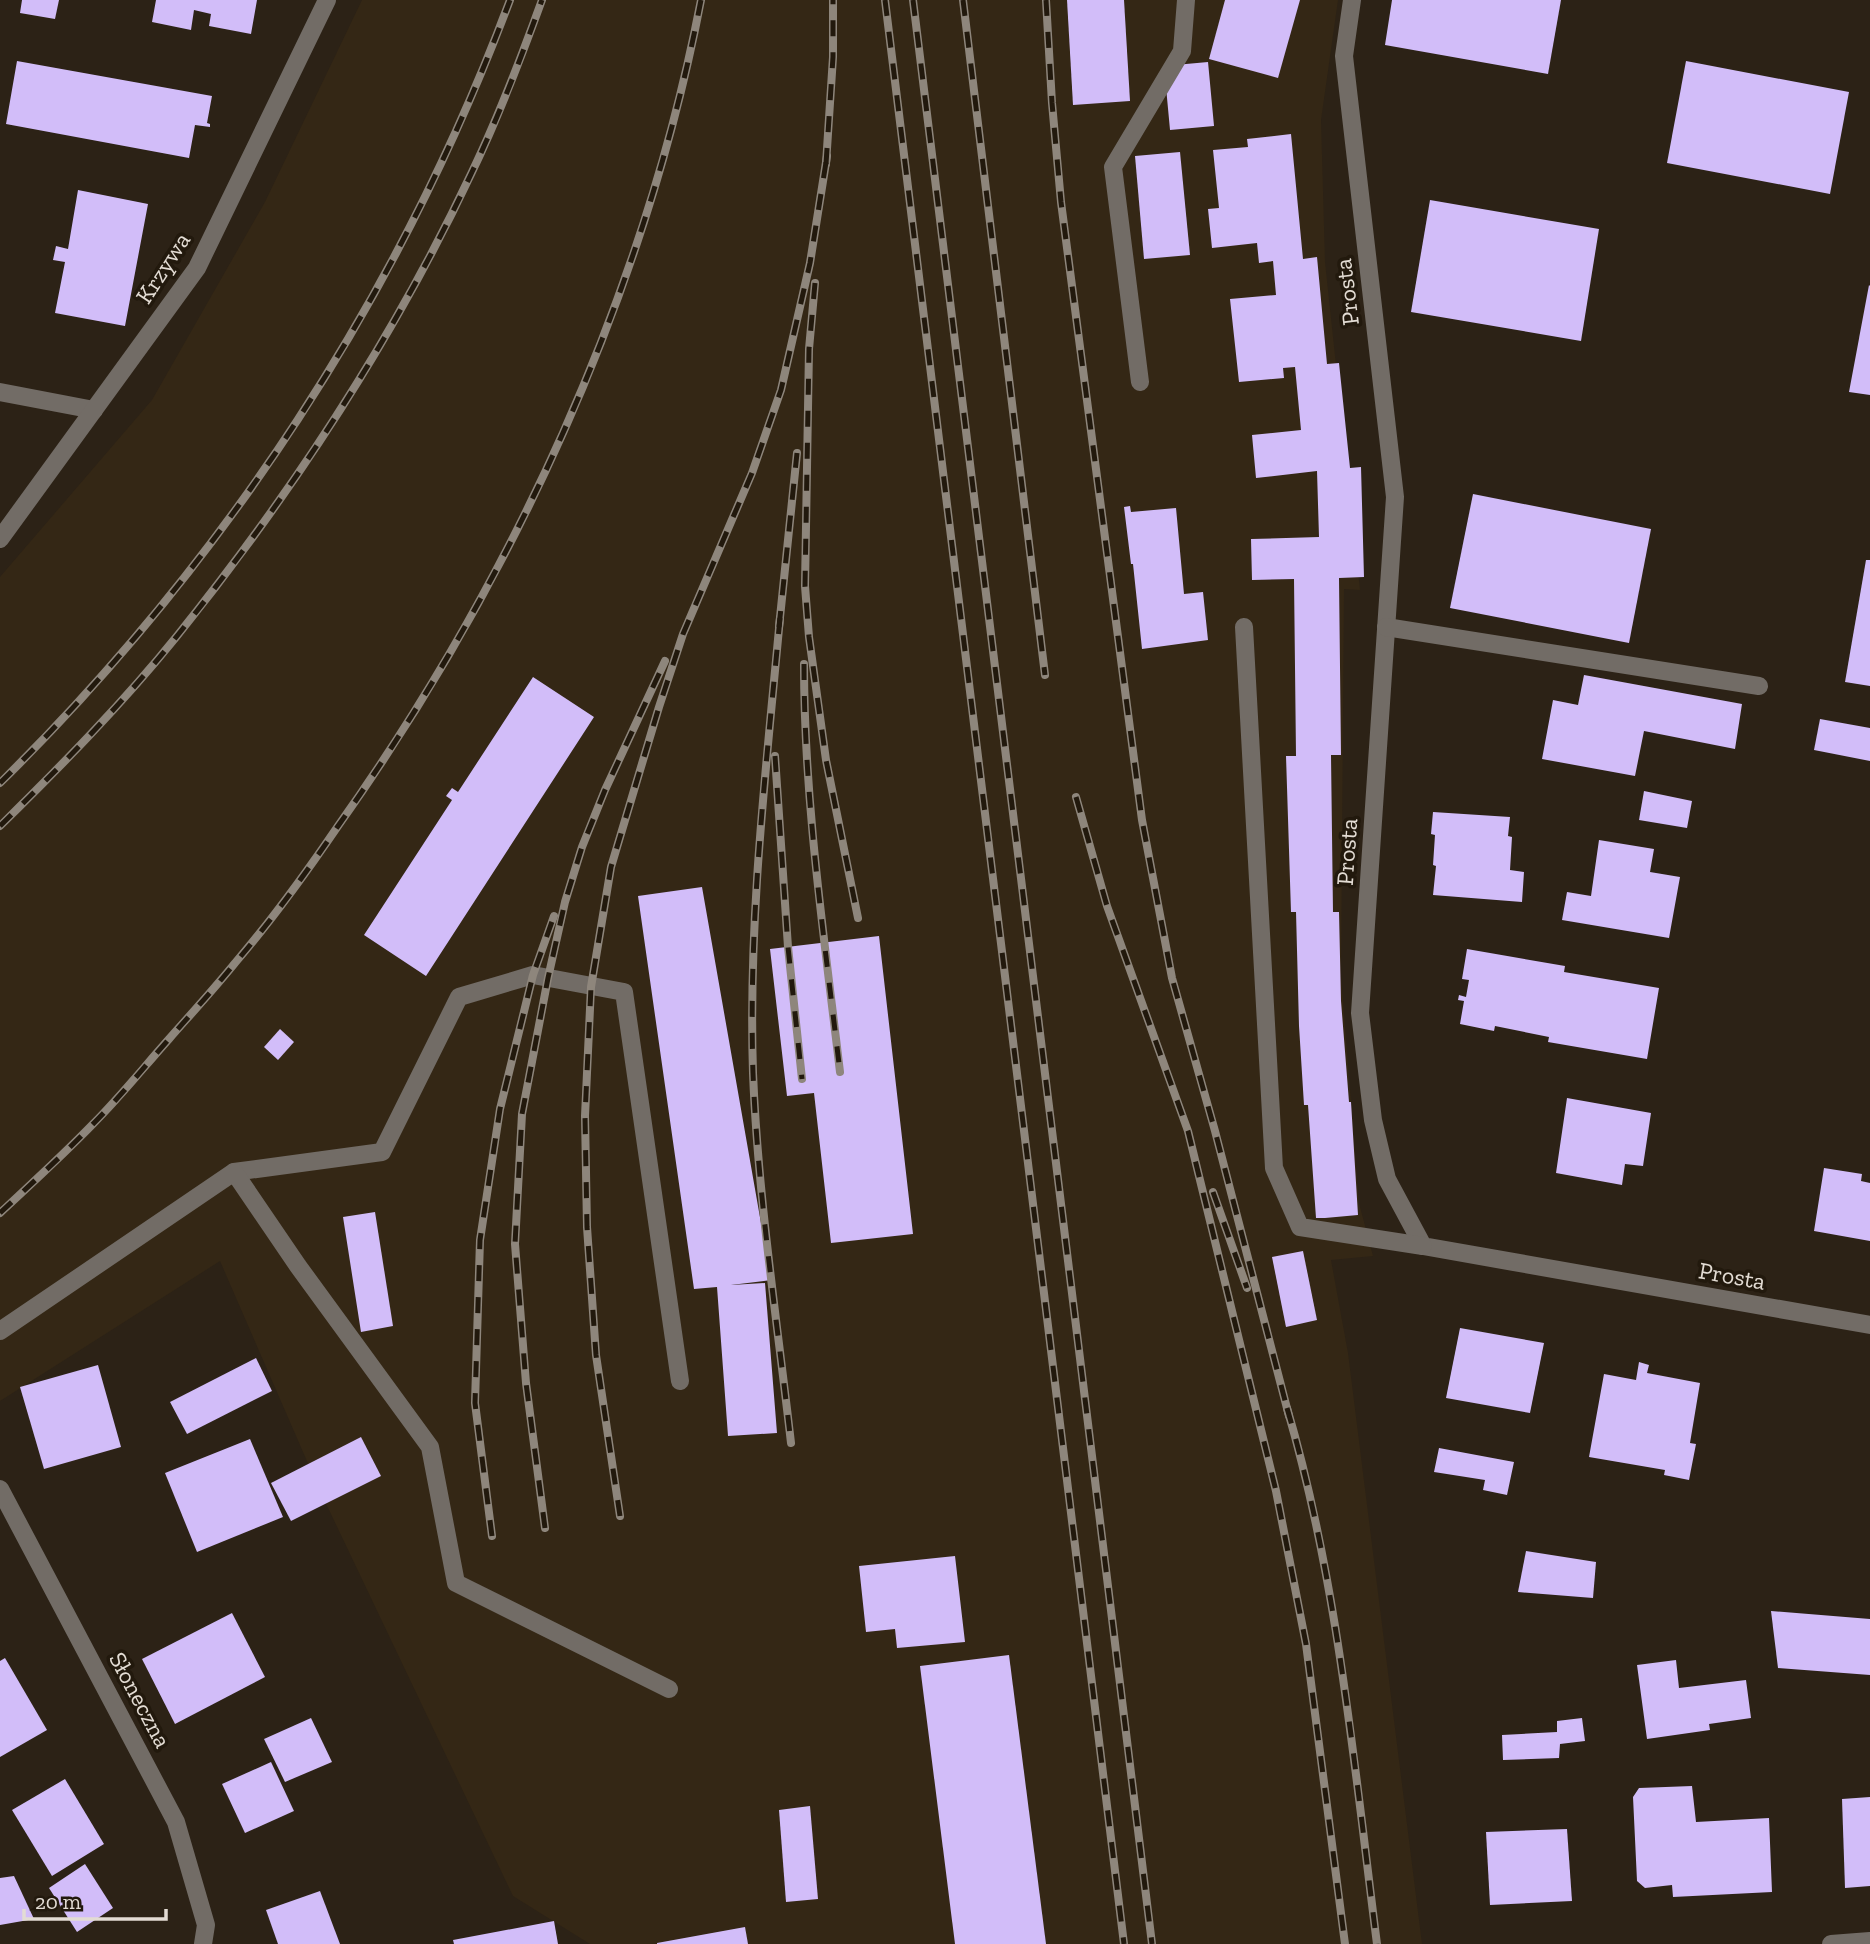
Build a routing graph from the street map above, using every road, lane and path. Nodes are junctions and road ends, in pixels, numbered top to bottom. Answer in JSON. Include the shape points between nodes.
{"nodes":[{"id":1,"x":327,"y":0,"type":"edge"},
{"id":2,"x":1186,"y":0,"type":"edge"},
{"id":3,"x":1352,"y":0,"type":"edge"},
{"id":4,"x":1140,"y":382,"type":"dead end"},
{"id":5,"x":0,"y":392,"type":"edge"},
{"id":6,"x":94,"y":410,"type":"junction"},
{"id":7,"x":0,"y":539,"type":"edge"},
{"id":8,"x":1386,"y":626,"type":"junction"},
{"id":9,"x":1244,"y":627,"type":"dead end"},
{"id":10,"x":1759,"y":686,"type":"dead end"},
{"id":11,"x":234,"y":1172,"type":"junction"},
{"id":12,"x":1423,"y":1247,"type":"junction"},
{"id":13,"x":1870,"y":1325,"type":"edge"},
{"id":14,"x":0,"y":1331,"type":"edge"},
{"id":15,"x":680,"y":1381,"type":"dead end"},
{"id":16,"x":0,"y":1489,"type":"edge"},
{"id":17,"x":669,"y":1689,"type":"dead end"},
{"id":18,"x":1870,"y":1941,"type":"edge"},
{"id":19,"x":203,"y":1944,"type":"edge"},
{"id":20,"x":1831,"y":1944,"type":"edge"}],
"edges":[{"from":1,"to":6,"type":"street","name":"Krzywa","via":[[197,268]]},
{"from":2,"to":4,"type":"street","via":[[1182,51],[1113,167]]},
{"from":3,"to":8,"type":"street","name":"Prosta","via":[[1344,56],[1395,497]]},
{"from":5,"to":6,"type":"street"},
{"from":6,"to":7,"type":"street","name":"Krzywa"},
{"from":8,"to":10,"type":"street"},
{"from":8,"to":12,"type":"street","name":"Prosta","via":[[1360,1013],[1373,1120],[1387,1179]]},
{"from":9,"to":12,"type":"street","via":[[1274,1168],[1300,1227]]},
{"from":11,"to":14,"type":"street"},
{"from":11,"to":15,"type":"street","via":[[382,1152],[459,997],[533,975],[624,992]]},
{"from":11,"to":17,"type":"street","via":[[430,1447],[456,1583]]},
{"from":12,"to":13,"type":"street","name":"Prosta"},
{"from":16,"to":19,"type":"street","name":"Słoneczna","via":[[176,1822],[206,1925]]},
{"from":18,"to":20,"type":"street"}]}
